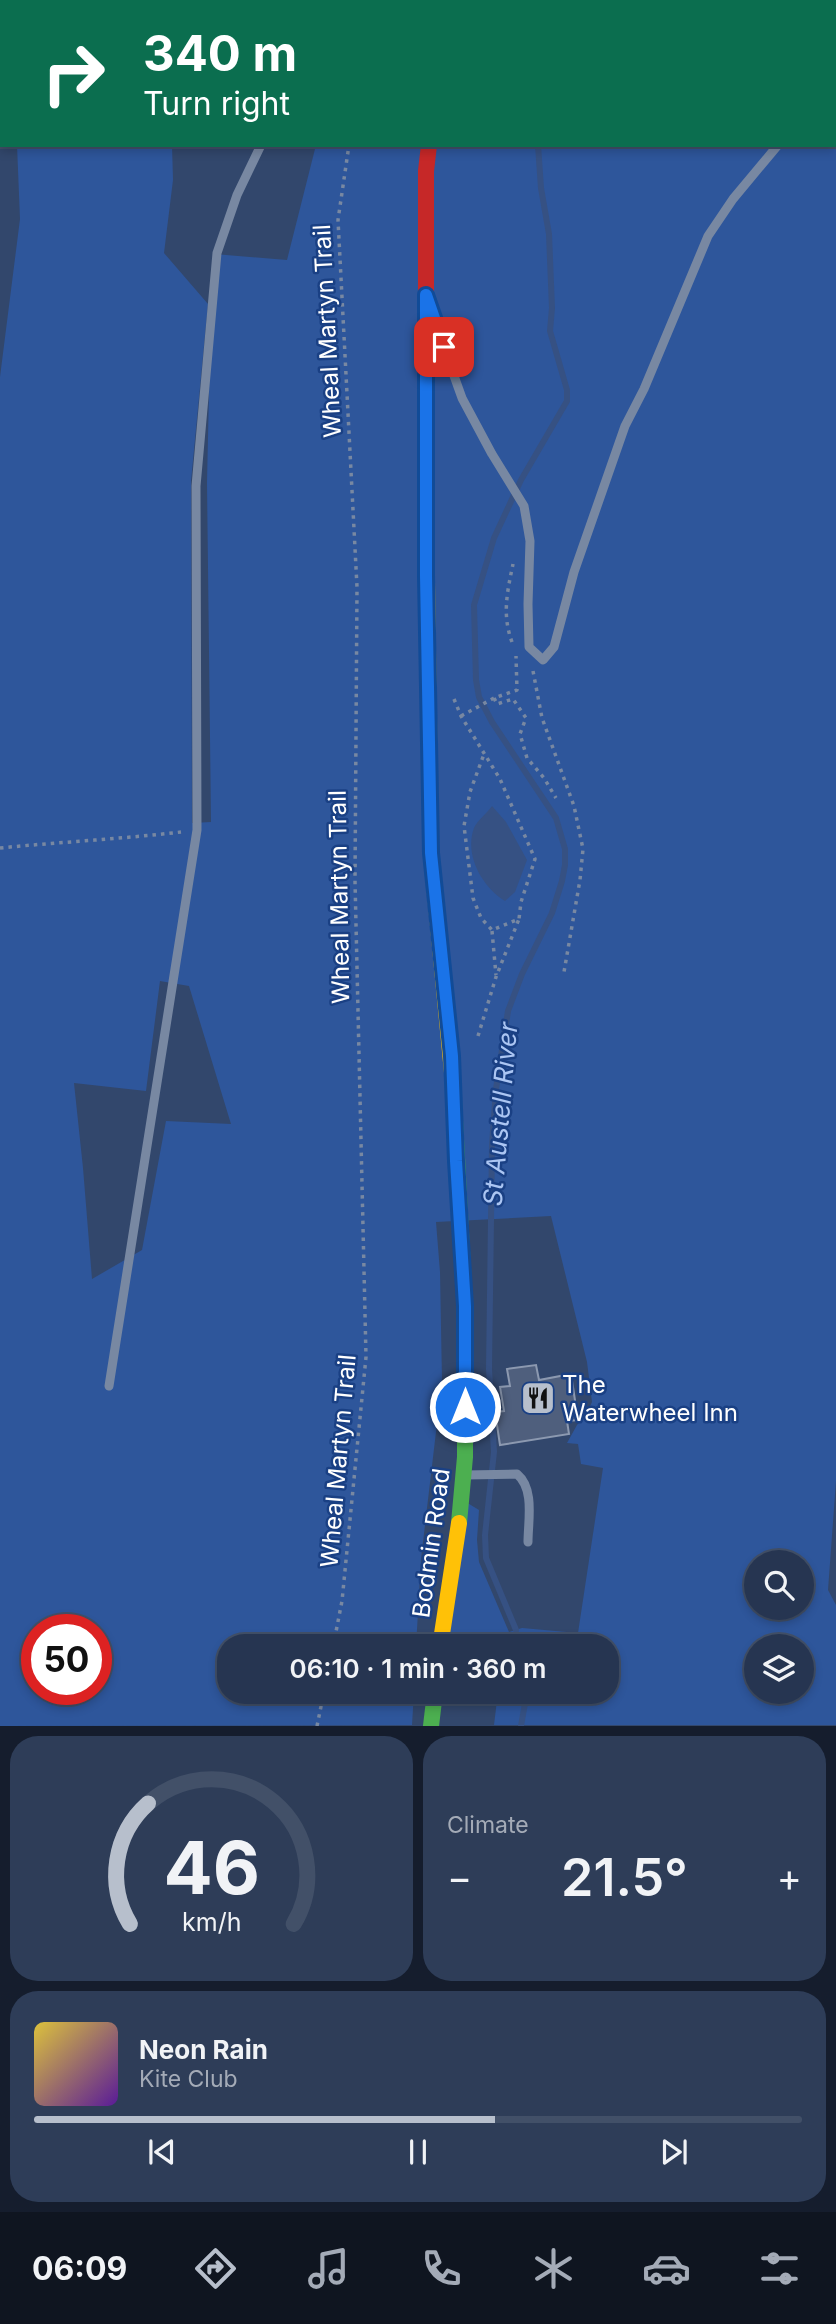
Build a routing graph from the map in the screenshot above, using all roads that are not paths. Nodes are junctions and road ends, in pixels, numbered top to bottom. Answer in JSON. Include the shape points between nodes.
{"nodes":[{"id":1,"x":260,"y":147,"type":"edge"},
{"id":2,"x":429,"y":147,"type":"edge"},
{"id":3,"x":776,"y":147,"type":"edge"},
{"id":4,"x":426,"y":295,"type":"junction"},
{"id":5,"x":109,"y":1386,"type":"dead end"},
{"id":6,"x":471,"y":1475,"type":"junction"},
{"id":7,"x":528,"y":1542,"type":"dead end"},
{"id":8,"x":442,"y":1634,"type":"edge"},
{"id":9,"x":434,"y":1704,"type":"edge"},
{"id":10,"x":431,"y":1726,"type":"edge"}],
"edges":[{"from":1,"to":5,"type":"lane","via":[[217,253],[196,486],[197,830]]},
{"from":2,"to":4,"type":"main road","name":"Bodmin Road"},
{"from":3,"to":4,"type":"lane","via":[[708,236],[625,426],[574,572],[554,647],[543,660],[529,648],[530,541],[524,506],[462,398]]},
{"from":4,"to":6,"type":"main road","name":"Bodmin Road","via":[[431,853],[452,1056]]},
{"from":6,"to":7,"type":"lane","via":[[517,1474],[524,1480]]},
{"from":6,"to":8,"type":"main road","name":"Bodmin Road"},
{"from":9,"to":10,"type":"main road"}]}
